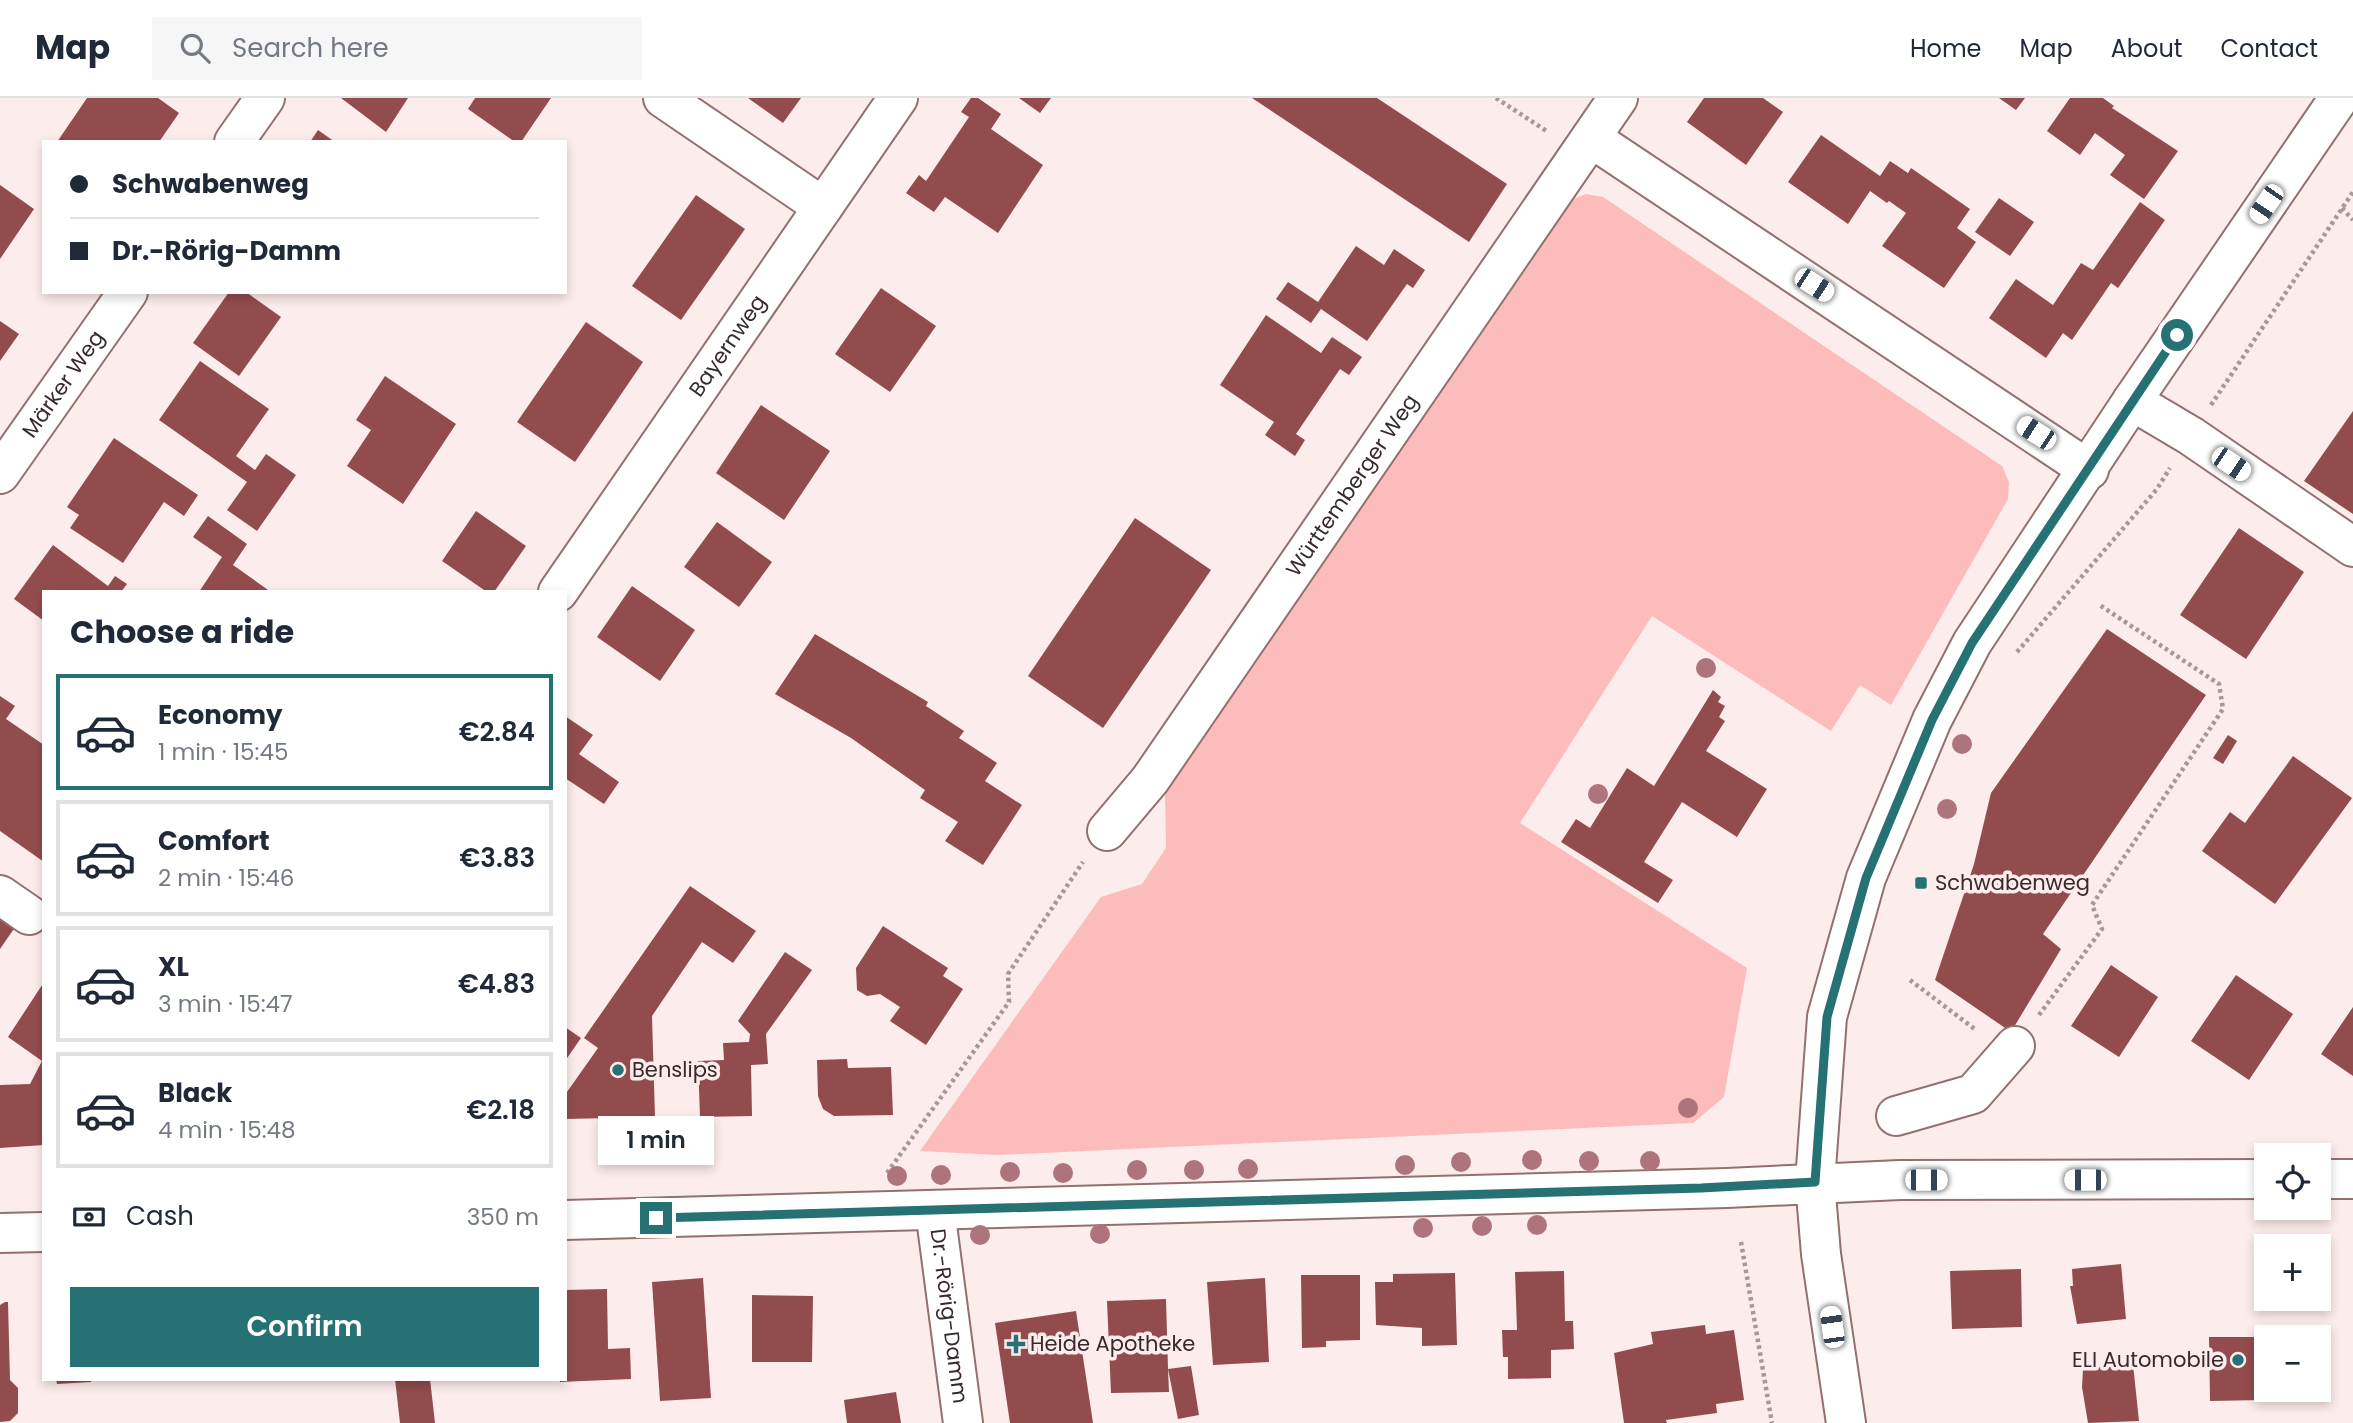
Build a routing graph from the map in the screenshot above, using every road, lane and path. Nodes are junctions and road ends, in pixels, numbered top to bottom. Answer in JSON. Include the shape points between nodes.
{"nodes":[{"id":1,"x":265,"y":98,"type":"edge"},
{"id":2,"x":663,"y":98,"type":"edge"},
{"id":3,"x":898,"y":98,"type":"edge"},
{"id":4,"x":1496,"y":98,"type":"edge"},
{"id":5,"x":1618,"y":98,"type":"edge"},
{"id":6,"x":2339,"y":98,"type":"edge"},
{"id":7,"x":235,"y":140,"type":"edge"},
{"id":8,"x":1585,"y":145,"type":"junction"},
{"id":9,"x":823,"y":207,"type":"junction"},
{"id":10,"x":2342,"y":208,"type":"dead end"},
{"id":11,"x":2353,"y":220,"type":"edge"},
{"id":12,"x":127,"y":294,"type":"edge"},
{"id":13,"x":2132,"y":401,"type":"junction"},
{"id":14,"x":2089,"y":470,"type":"junction"},
{"id":15,"x":0,"y":474,"type":"edge"},
{"id":16,"x":2353,"y":547,"type":"edge"},
{"id":17,"x":559,"y":590,"type":"edge"},
{"id":18,"x":2098,"y":604,"type":"dead end"},
{"id":19,"x":1107,"y":831,"type":"dead end"},
{"id":20,"x":1072,"y":877,"type":"dead end"},
{"id":21,"x":1910,"y":980,"type":"dead end"},
{"id":22,"x":2015,"y":1046,"type":"junction"},
{"id":23,"x":1896,"y":1116,"type":"dead end"},
{"id":24,"x":2254,"y":1179,"type":"edge"},
{"id":25,"x":2331,"y":1179,"type":"edge"},
{"id":26,"x":2353,"y":1179,"type":"edge"},
{"id":27,"x":1815,"y":1182,"type":"junction"},
{"id":28,"x":935,"y":1210,"type":"junction"},
{"id":29,"x":886,"y":1212,"type":"junction"},
{"id":30,"x":567,"y":1220,"type":"edge"},
{"id":31,"x":42,"y":1232,"type":"edge"},
{"id":32,"x":0,"y":1233,"type":"edge"},
{"id":33,"x":1741,"y":1242,"type":"dead end"},
{"id":34,"x":963,"y":1423,"type":"edge"},
{"id":35,"x":1772,"y":1423,"type":"edge"},
{"id":36,"x":1846,"y":1423,"type":"edge"}],
"edges":[{"from":1,"to":7,"type":"street"},
{"from":2,"to":9,"type":"street"},
{"from":3,"to":9,"type":"street","name":"Bayernweg"},
{"from":4,"to":8,"type":"path"},
{"from":5,"to":8,"type":"street","name":"Württemberger Weg"},
{"from":6,"to":13,"type":"street"},
{"from":8,"to":14,"type":"street"},
{"from":8,"to":19,"type":"street","name":"Württemberger Weg","via":[[1150,780]]},
{"from":9,"to":17,"type":"street","name":"Bayernweg"},
{"from":10,"to":11,"type":"path"},
{"from":12,"to":15,"type":"street","name":"Märker Weg"},
{"from":13,"to":14,"type":"street"},
{"from":13,"to":16,"type":"street"},
{"from":14,"to":27,"type":"street","via":[[1972,643],[1932,720],[1866,878],[1827,1017]]},
{"from":18,"to":22,"type":"path","via":[[2219,684],[2223,709],[2092,905],[2102,929]]},
{"from":20,"to":29,"type":"path","via":[[1008,974],[1009,1002],[887,1170]]},
{"from":21,"to":22,"type":"path","via":[[1994,1043]]},
{"from":22,"to":23,"type":"street","via":[[1973,1094]]},
{"from":24,"to":27,"type":"street","name":"Dr.-Rörig-Damm"},
{"from":25,"to":26,"type":"street"},
{"from":27,"to":28,"type":"street","name":"Dr.-Rörig-Damm"},
{"from":27,"to":36,"type":"street"},
{"from":28,"to":29,"type":"street","name":"Dr.-Rörig-Damm"},
{"from":28,"to":34,"type":"street","name":"Dr.-Rörig-Damm"},
{"from":29,"to":30,"type":"street","name":"Dr.-Rörig-Damm"},
{"from":31,"to":32,"type":"street"},
{"from":33,"to":35,"type":"path"}]}
